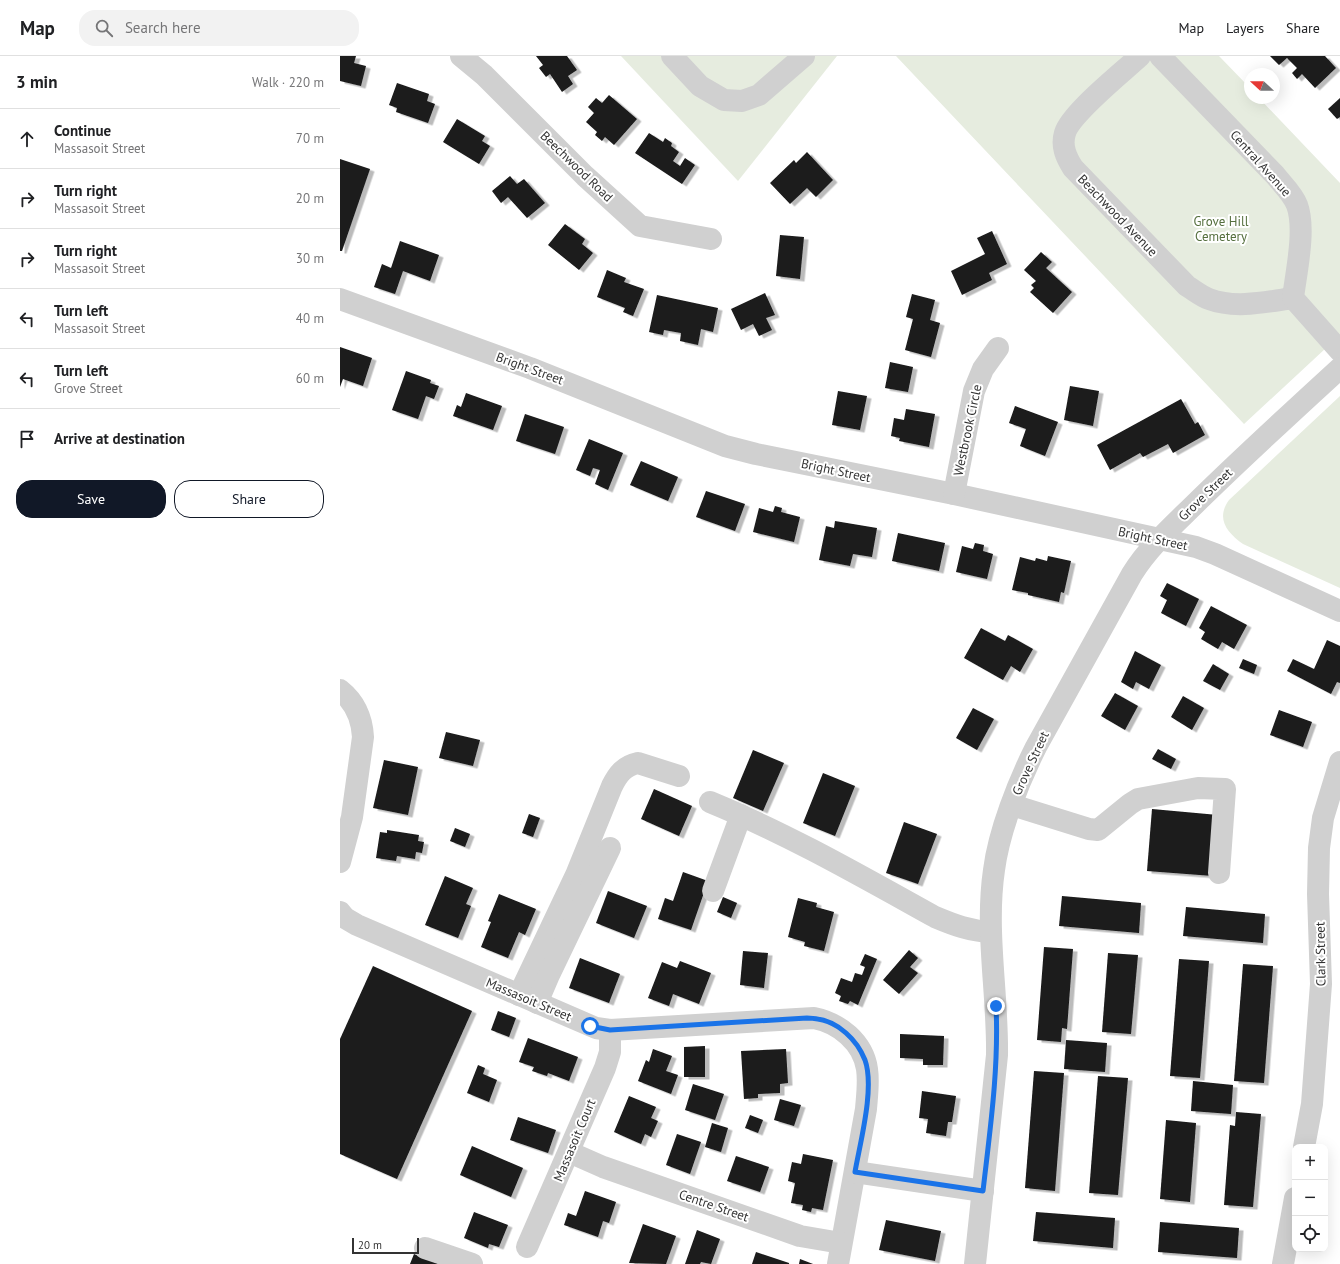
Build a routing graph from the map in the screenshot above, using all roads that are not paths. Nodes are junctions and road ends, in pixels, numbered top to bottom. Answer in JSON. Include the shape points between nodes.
{"nodes":[{"id":1,"x":461,"y":56,"type":"edge"},
{"id":2,"x":672,"y":56,"type":"edge"},
{"id":3,"x":804,"y":56,"type":"edge"},
{"id":4,"x":1140,"y":56,"type":"edge"},
{"id":5,"x":1160,"y":56,"type":"edge"},
{"id":6,"x":711,"y":239,"type":"dead end"},
{"id":7,"x":1293,"y":298,"type":"junction"},
{"id":8,"x":340,"y":299,"type":"edge"},
{"id":9,"x":998,"y":348,"type":"dead end"},
{"id":10,"x":1340,"y":351,"type":"edge"},
{"id":11,"x":1340,"y":368,"type":"edge"},
{"id":12,"x":954,"y":494,"type":"junction"},
{"id":13,"x":1159,"y":539,"type":"junction"},
{"id":14,"x":1340,"y":611,"type":"edge"},
{"id":15,"x":340,"y":690,"type":"edge"},
{"id":16,"x":1340,"y":762,"type":"edge"},
{"id":17,"x":679,"y":776,"type":"dead end"},
{"id":18,"x":710,"y":802,"type":"dead end"},
{"id":19,"x":1012,"y":805,"type":"junction"},
{"id":20,"x":741,"y":815,"type":"junction"},
{"id":21,"x":610,"y":848,"type":"dead end"},
{"id":22,"x":340,"y":862,"type":"edge"},
{"id":23,"x":1219,"y":873,"type":"dead end"},
{"id":24,"x":713,"y":891,"type":"dead end"},
{"id":25,"x":340,"y":912,"type":"edge"},
{"id":26,"x":991,"y":932,"type":"junction"},
{"id":27,"x":1330,"y":953,"type":"edge"},
{"id":28,"x":528,"y":999,"type":"junction"},
{"id":29,"x":610,"y":1030,"type":"junction"},
{"id":30,"x":1304,"y":1144,"type":"edge"},
{"id":31,"x":569,"y":1152,"type":"junction"},
{"id":32,"x":855,"y":1172,"type":"junction"},
{"id":33,"x":983,"y":1191,"type":"junction"},
{"id":34,"x":1292,"y":1214,"type":"edge"},
{"id":35,"x":527,"y":1247,"type":"dead end"},
{"id":36,"x":425,"y":1248,"type":"dead end"},
{"id":37,"x":840,"y":1254,"type":"edge"},
{"id":38,"x":468,"y":1263,"type":"edge"},
{"id":39,"x":975,"y":1264,"type":"edge"},
{"id":40,"x":1283,"y":1264,"type":"edge"}],
"edges":[{"from":1,"to":6,"type":"street","name":"Beechwood Road","via":[[640,226]]},
{"from":2,"to":3,"type":"street","via":[[700,86],[724,100],[742,101],[759,95]]},
{"from":4,"to":7,"type":"street","name":"Beachwood Avenue","via":[[1082,109],[1066,132],[1066,157],[1073,168],[1187,286],[1208,299],[1228,304]]},
{"from":5,"to":7,"type":"street","name":"Central Avenue","via":[[1275,175],[1297,205],[1300,240]]},
{"from":7,"to":10,"type":"street"},
{"from":8,"to":12,"type":"street","name":"Bright Street","via":[[530,368],[725,446]]},
{"from":9,"to":12,"type":"street","name":"Westbrook Circle","via":[[983,369],[974,391]]},
{"from":11,"to":13,"type":"street","name":"Grove Street"},
{"from":12,"to":13,"type":"street","name":"Bright Street"},
{"from":13,"to":14,"type":"street","name":"Bright Street","via":[[1215,554]]},
{"from":13,"to":19,"type":"street","name":"Grove Street","via":[[1135,569],[1036,747]]},
{"from":15,"to":22,"type":"street","via":[[352,701],[357,710],[363,737],[352,817]]},
{"from":16,"to":27,"type":"street","name":"Clark Street","via":[[1323,818],[1319,848],[1318,894]]},
{"from":17,"to":28,"type":"street","via":[[638,763],[620,772],[612,786]]},
{"from":18,"to":20,"type":"street"},
{"from":19,"to":23,"type":"street","via":[[1098,830],[1138,799],[1198,788],[1225,789]]},
{"from":19,"to":26,"type":"street","name":"Grove Street","via":[[994,869]]},
{"from":20,"to":24,"type":"street"},
{"from":20,"to":26,"type":"street","via":[[826,857],[939,919],[972,931]]},
{"from":21,"to":28,"type":"street","via":[[549,975]]},
{"from":25,"to":28,"type":"street","name":"Massasoit Street","via":[[357,925]]},
{"from":26,"to":33,"type":"street","name":"Grove Street","via":[[997,1055]]},
{"from":27,"to":30,"type":"street","name":"Clark Street","via":[[1321,989],[1313,1087]]},
{"from":28,"to":29,"type":"street","name":"Massasoit Street","via":[[590,1026]]},
{"from":29,"to":31,"type":"street","name":"Massasoit Court","via":[[610,1052],[605,1068]]},
{"from":29,"to":32,"type":"street","name":"Massasoit Street","via":[[807,1018],[822,1020],[836,1026],[856,1044],[867,1068],[866,1109]]},
{"from":31,"to":35,"type":"street","name":"Massasoit Court"},
{"from":31,"to":37,"type":"street","name":"Centre Street","via":[[603,1167],[800,1236]]},
{"from":32,"to":33,"type":"street"},
{"from":32,"to":37,"type":"street","name":"Massasoit Street"},
{"from":33,"to":39,"type":"street","name":"Grove Street"},
{"from":34,"to":40,"type":"street"},
{"from":36,"to":38,"type":"street"}]}
